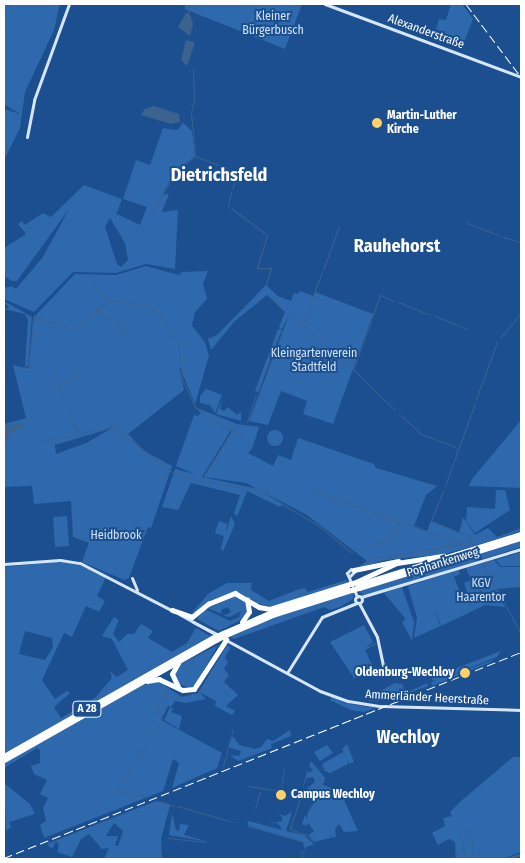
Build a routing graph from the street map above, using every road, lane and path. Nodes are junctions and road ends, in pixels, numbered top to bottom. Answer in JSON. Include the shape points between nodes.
{"nodes":[{"id":1,"x":69,"y":4,"type":"edge"},
{"id":2,"x":325,"y":4,"type":"edge"},
{"id":3,"x":521,"y":77,"type":"edge"},
{"id":4,"x":27,"y":137,"type":"dead end"},
{"id":5,"x":521,"y":536,"type":"edge"},
{"id":6,"x":521,"y":548,"type":"edge"},
{"id":7,"x":456,"y":554,"type":"junction"},
{"id":8,"x":407,"y":561,"type":"junction"},
{"id":9,"x":4,"y":564,"type":"edge"},
{"id":10,"x":352,"y":574,"type":"joint"},
{"id":11,"x":132,"y":578,"type":"dead end"},
{"id":12,"x":358,"y":585,"type":"junction"},
{"id":13,"x":351,"y":587,"type":"junction"},
{"id":14,"x":137,"y":591,"type":"junction"},
{"id":15,"x":245,"y":597,"type":"junction"},
{"id":16,"x":359,"y":600,"type":"junction"},
{"id":17,"x":172,"y":610,"type":"junction"},
{"id":18,"x":198,"y":613,"type":"junction"},
{"id":19,"x":193,"y":622,"type":"junction"},
{"id":20,"x":235,"y":627,"type":"junction"},
{"id":21,"x":225,"y":636,"type":"junction"},
{"id":22,"x":214,"y":639,"type":"junction"},
{"id":23,"x":186,"y":657,"type":"junction"},
{"id":24,"x":383,"y":665,"type":"dead end"},
{"id":25,"x":287,"y":673,"type":"junction"},
{"id":26,"x":138,"y":684,"type":"junction"},
{"id":27,"x":183,"y":690,"type":"junction"},
{"id":28,"x":521,"y":710,"type":"edge"},
{"id":29,"x":4,"y":756,"type":"edge"},
{"id":30,"x":4,"y":760,"type":"edge"}],
"edges":[{"from":1,"to":4,"type":"street","via":[[34,100]]},
{"from":2,"to":3,"type":"street","name":"Alexanderstraße"},
{"from":5,"to":7,"type":"highway","number":"A 28"},
{"from":5,"to":12,"type":"highway","number":"A 28"},
{"from":6,"to":16,"type":"street","name":"Pophankenweg"},
{"from":7,"to":8,"type":"highway"},
{"from":7,"to":12,"type":"highway","number":"A 28"},
{"from":8,"to":10,"type":"highway","via":[[384,562]]},
{"from":8,"to":12,"type":"highway"},
{"from":9,"to":14,"type":"street","name":"Ammerländer Heerstraße","via":[[76,562]]},
{"from":10,"to":16,"type":"street"},
{"from":11,"to":14,"type":"street"},
{"from":12,"to":13,"type":"highway","number":"A 28","bridge":true},
{"from":13,"to":15,"type":"highway","via":[[270,609],[258,607]]},
{"from":13,"to":20,"type":"highway","number":"A 28"},
{"from":13,"to":21,"type":"highway","number":"A 28"},
{"from":14,"to":17,"type":"street","name":"Ammerländer Heerstraße"},
{"from":15,"to":18,"type":"highway","via":[[229,594]]},
{"from":15,"to":20,"type":"highway","via":[[249,614]]},
{"from":16,"to":24,"type":"street","via":[[377,637]]},
{"from":16,"to":25,"type":"street","name":"Pophankenweg","via":[[322,618]]},
{"from":17,"to":18,"type":"highway","via":[[191,617]]},
{"from":17,"to":19,"type":"street","name":"Ammerländer Heerstraße"},
{"from":18,"to":19,"type":"highway"},
{"from":19,"to":21,"type":"street","name":"Ammerländer Heerstraße"},
{"from":20,"to":21,"type":"highway","number":"A 28"},
{"from":21,"to":22,"type":"highway","number":"A 28","bridge":true},
{"from":21,"to":25,"type":"street","name":"Ammerländer Heerstraße"},
{"from":21,"to":27,"type":"highway","via":[[200,684],[194,689]]},
{"from":22,"to":23,"type":"highway","number":"A 28"},
{"from":22,"to":29,"type":"highway","number":"A 28"},
{"from":23,"to":26,"type":"highway","number":"A 28"},
{"from":23,"to":27,"type":"highway","via":[[172,674],[175,684]]},
{"from":25,"to":28,"type":"street","name":"Ammerländer Heerstraße","via":[[333,696],[362,704]]},
{"from":26,"to":27,"type":"highway","via":[[160,679]]},
{"from":26,"to":30,"type":"highway","number":"A 28"}]}
